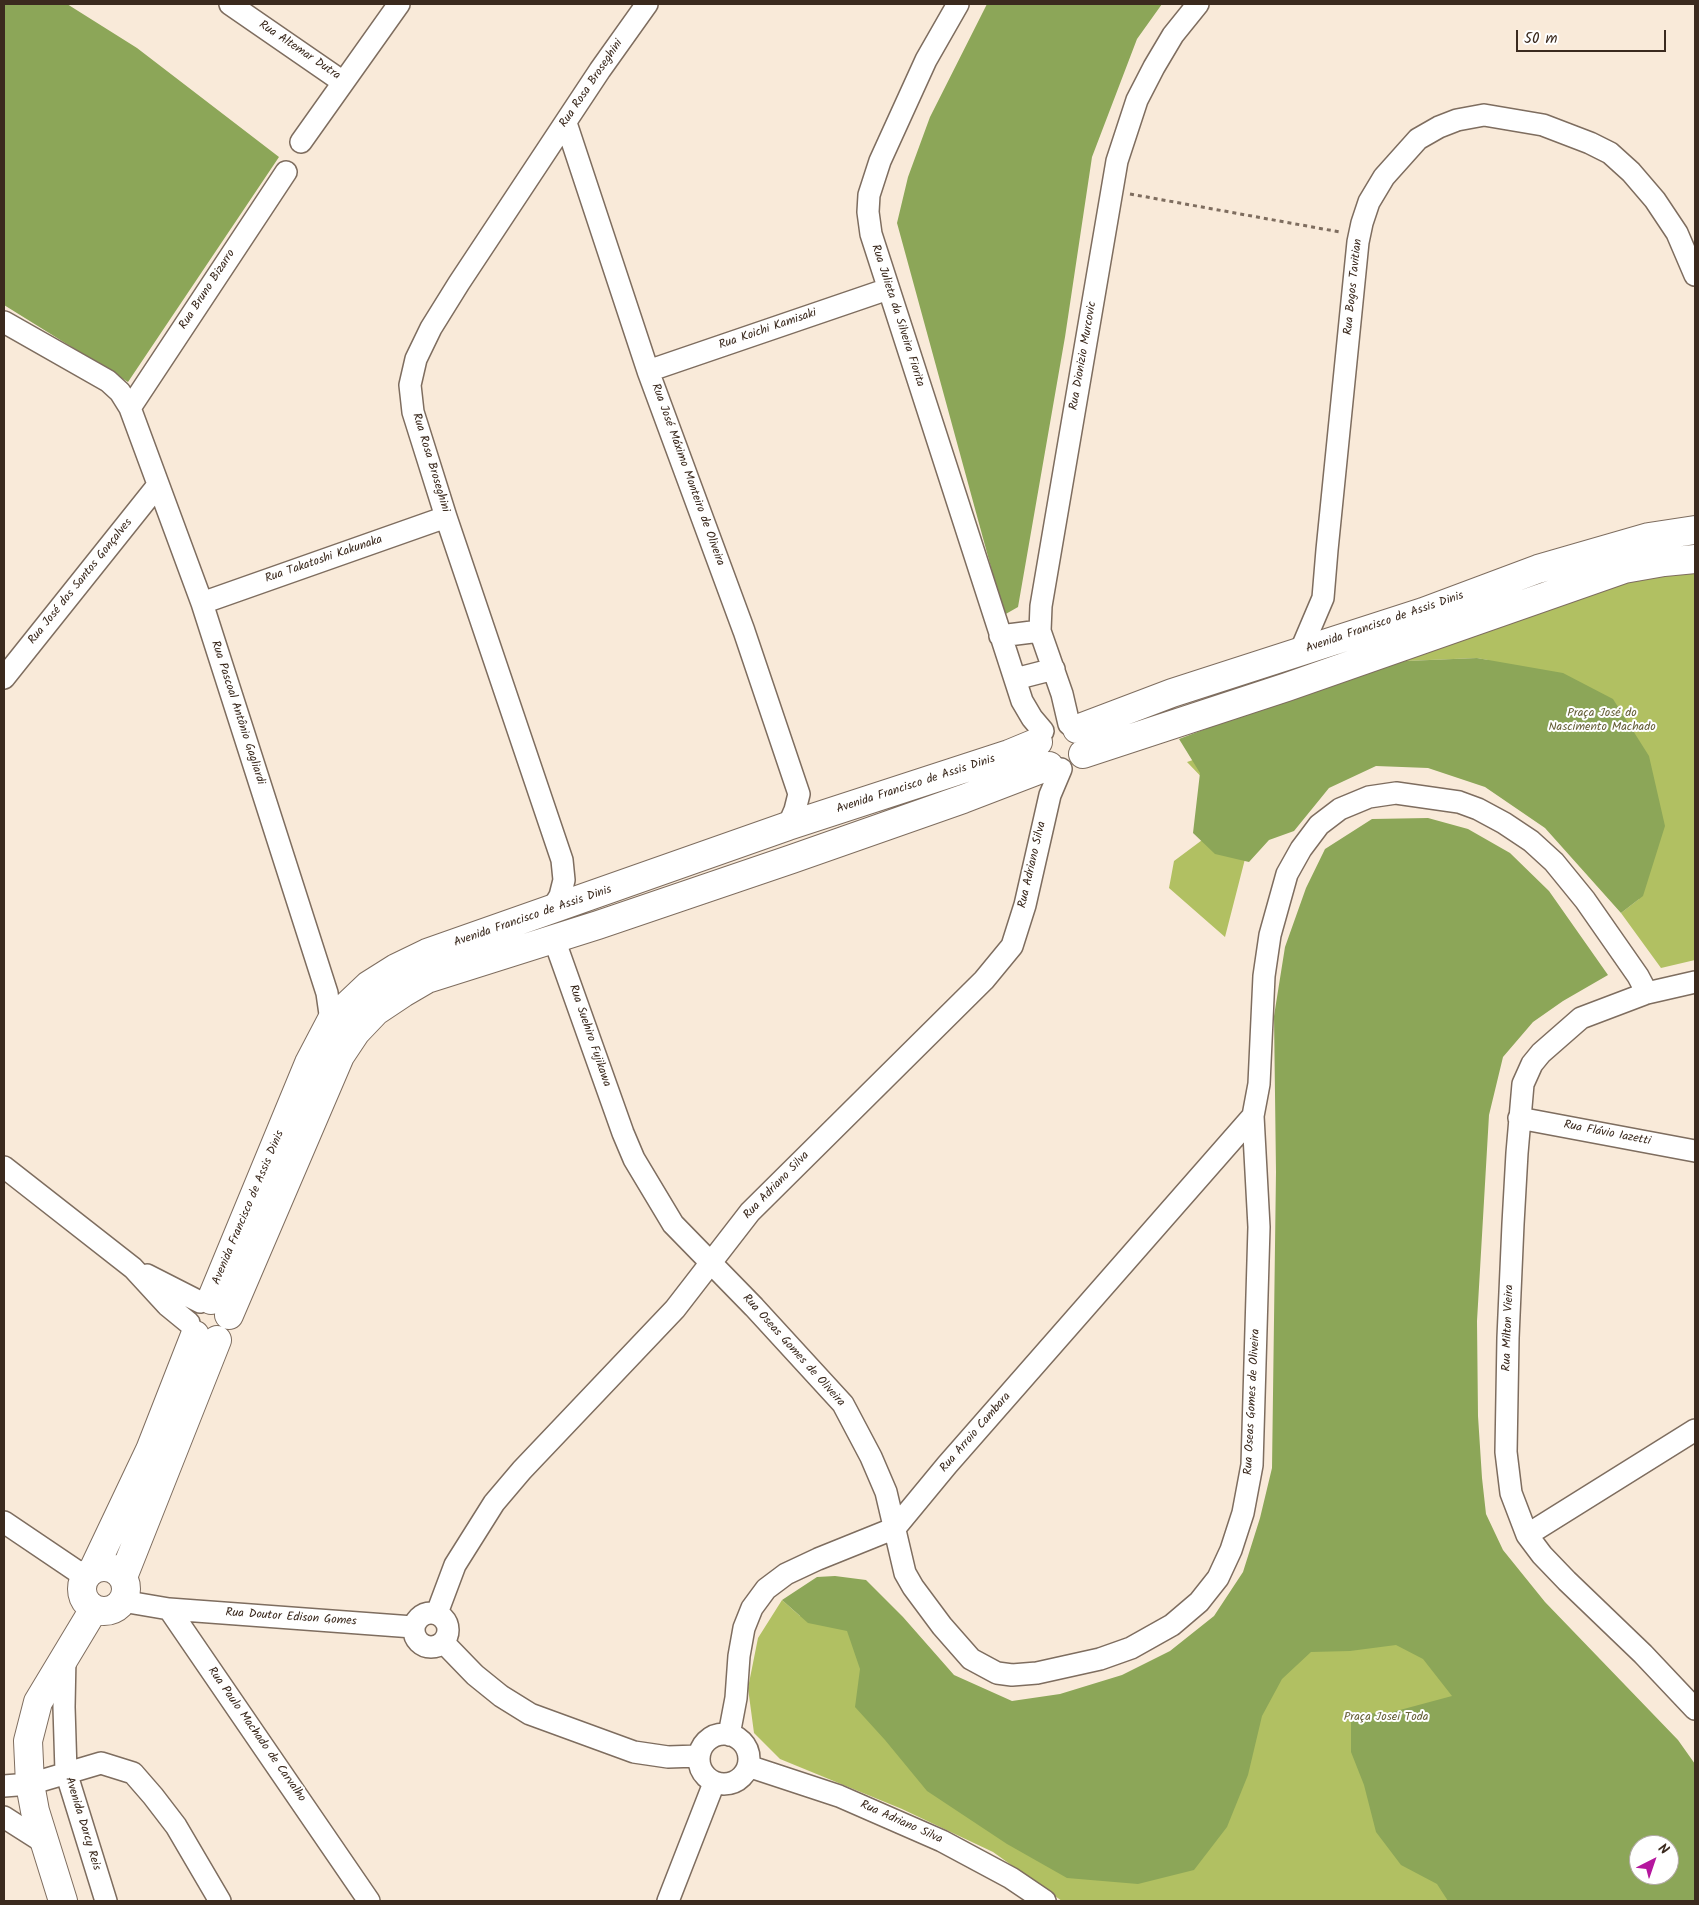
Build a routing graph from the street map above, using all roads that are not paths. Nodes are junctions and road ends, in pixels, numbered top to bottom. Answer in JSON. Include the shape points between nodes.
{"nodes":[{"id":1,"x":230,"y":4,"type":"edge"},
{"id":2,"x":400,"y":4,"type":"edge"},
{"id":3,"x":647,"y":4,"type":"edge"},
{"id":4,"x":958,"y":4,"type":"edge"},
{"id":5,"x":1198,"y":4,"type":"edge"},
{"id":6,"x":344,"y":82,"type":"junction"},
{"id":7,"x":566,"y":123,"type":"junction"},
{"id":8,"x":301,"y":142,"type":"dead end"},
{"id":9,"x":286,"y":172,"type":"dead end"},
{"id":10,"x":1688,"y":239,"type":"edge"},
{"id":11,"x":1695,"y":275,"type":"edge"},
{"id":12,"x":888,"y":290,"type":"junction"},
{"id":13,"x":4,"y":322,"type":"edge"},
{"id":14,"x":648,"y":371,"type":"junction"},
{"id":15,"x":130,"y":408,"type":"junction"},
{"id":16,"x":158,"y":485,"type":"junction"},
{"id":17,"x":446,"y":517,"type":"junction"},
{"id":18,"x":1695,"y":530,"type":"edge"},
{"id":19,"x":1695,"y":559,"type":"edge"},
{"id":20,"x":202,"y":603,"type":"junction"},
{"id":21,"x":1040,"y":631,"type":"junction"},
{"id":22,"x":1000,"y":636,"type":"junction"},
{"id":23,"x":1300,"y":652,"type":"junction"},
{"id":24,"x":1054,"y":669,"type":"junction"},
{"id":25,"x":4,"y":678,"type":"edge"},
{"id":26,"x":1015,"y":679,"type":"junction"},
{"id":27,"x":1040,"y":736,"type":"junction"},
{"id":28,"x":1068,"y":748,"type":"junction"},
{"id":29,"x":788,"y":826,"type":"junction"},
{"id":30,"x":551,"y":911,"type":"junction"},
{"id":31,"x":554,"y":939,"type":"junction"},
{"id":32,"x":1695,"y":982,"type":"edge"},
{"id":33,"x":1647,"y":993,"type":"junction"},
{"id":34,"x":331,"y":1021,"type":"junction"},
{"id":35,"x":1253,"y":1116,"type":"junction"},
{"id":36,"x":1519,"y":1118,"type":"junction"},
{"id":37,"x":623,"y":1133,"type":"joint"},
{"id":38,"x":1695,"y":1151,"type":"edge"},
{"id":39,"x":4,"y":1167,"type":"edge"},
{"id":40,"x":712,"y":1263,"type":"junction"},
{"id":41,"x":207,"y":1319,"type":"junction"},
{"id":42,"x":1695,"y":1430,"type":"edge"},
{"id":43,"x":4,"y":1522,"type":"edge"},
{"id":44,"x":895,"y":1528,"type":"junction"},
{"id":45,"x":1527,"y":1535,"type":"junction"},
{"id":46,"x":89,"y":1572,"type":"junction"},
{"id":47,"x":122,"y":1589,"type":"junction"},
{"id":48,"x":94,"y":1609,"type":"junction"},
{"id":49,"x":169,"y":1609,"type":"junction"},
{"id":50,"x":437,"y":1614,"type":"junction"},
{"id":51,"x":413,"y":1627,"type":"junction"},
{"id":52,"x":444,"y":1643,"type":"junction"},
{"id":53,"x":65,"y":1656,"type":"junction"},
{"id":54,"x":1695,"y":1709,"type":"edge"},
{"id":55,"x":729,"y":1734,"type":"junction"},
{"id":56,"x":698,"y":1756,"type":"junction"},
{"id":57,"x":748,"y":1766,"type":"junction"},
{"id":58,"x":66,"y":1772,"type":"junction"},
{"id":59,"x":714,"y":1783,"type":"junction"},
{"id":60,"x":17,"y":1785,"type":"edge"},
{"id":61,"x":4,"y":1817,"type":"edge"},
{"id":62,"x":43,"y":1842,"type":"junction"},
{"id":63,"x":63,"y":1901,"type":"edge"},
{"id":64,"x":106,"y":1901,"type":"edge"},
{"id":65,"x":220,"y":1901,"type":"edge"},
{"id":66,"x":369,"y":1901,"type":"edge"},
{"id":67,"x":668,"y":1901,"type":"edge"},
{"id":68,"x":1045,"y":1901,"type":"edge"}],
"edges":[{"from":1,"to":6,"type":"street","name":"Rua Altemar Dutra"},
{"from":2,"to":6,"type":"street"},
{"from":3,"to":7,"type":"street","name":"Rua Rosa Broseghini"},
{"from":4,"to":12,"type":"street","name":"Rua Julieta da Silveira Fiorita","via":[[926,60],[880,161],[869,195],[870,234]]},
{"from":5,"to":21,"type":"street","name":"Rua Dionizio Murcovic","via":[[1173,35],[1154,67],[1137,100],[1120,152],[1047,566]]},
{"from":6,"to":8,"type":"street"},
{"from":7,"to":14,"type":"street","name":"Rua José Máximo Monteiro de Oliveira"},
{"from":7,"to":17,"type":"street","name":"Rua Rosa Broseghini","via":[[459,283],[416,359],[410,385],[413,412]]},
{"from":9,"to":15,"type":"street","name":"Rua Bruno Bizarro"},
{"from":10,"to":11,"type":"street","name":"Rua Bogos Tavitian"},
{"from":10,"to":23,"type":"street","name":"Rua Bogos Tavitian","via":[[1677,233],[1655,200],[1610,154],[1543,125],[1484,115],[1457,120],[1418,139],[1384,177],[1369,202],[1359,236],[1323,598]]},
{"from":12,"to":14,"type":"street","name":"Rua Koichi Kamisaki"},
{"from":12,"to":22,"type":"street","name":"Rua Julieta da Silveira Fiorita"},
{"from":13,"to":15,"type":"street","name":"Rua Pascoal Antônio Gagliardi","via":[[108,381]]},
{"from":14,"to":29,"type":"street","name":"Rua José Máximo Monteiro de Oliveira","via":[[744,631],[799,794]]},
{"from":15,"to":16,"type":"street","name":"Rua Pascoal Antônio Gagliardi"},
{"from":16,"to":20,"type":"street","name":"Rua Pascoal Antônio Gagliardi"},
{"from":16,"to":25,"type":"street","name":"Rua José dos Santos Gonçalves"},
{"from":17,"to":20,"type":"street","name":"Rua Takatoshi Kakunaka"},
{"from":17,"to":30,"type":"street","name":"Rua Rosa Broseghini","via":[[562,860],[564,880]]},
{"from":18,"to":23,"type":"main road","name":"Avenida Francisco de Assis Dinis","via":[[1649,537],[1538,569],[1423,612]]},
{"from":19,"to":28,"type":"main road","name":"Avenida Francisco de Assis Dinis","via":[[1624,569],[1287,688]]},
{"from":20,"to":34,"type":"street","name":"Rua Pascoal Antônio Gagliardi","via":[[327,993]]},
{"from":21,"to":22,"type":"street"},
{"from":21,"to":24,"type":"street","name":"Rua Dionizio Murcovic"},
{"from":22,"to":26,"type":"street","name":"Rua Julieta da Silveira Fiorita"},
{"from":23,"to":28,"type":"main road","name":"Avenida Francisco de Assis Dinis","via":[[1172,693]]},
{"from":24,"to":26,"type":"street"},
{"from":24,"to":28,"type":"street","name":"Rua Dionizio Murcovic","via":[[1062,694]]},
{"from":26,"to":27,"type":"street","name":"Rua Julieta da Silveira Fiorita"},
{"from":27,"to":28,"type":"main road","via":[[1040,756]]},
{"from":27,"to":28,"type":"main road","name":"Avenida Francisco de Assis Dinis","via":[[1050,725],[1059,722]]},
{"from":27,"to":29,"type":"main road","name":"Avenida Francisco de Assis Dinis","via":[[1009,754]]},
{"from":28,"to":31,"type":"main road","name":"Avenida Francisco de Assis Dinis","via":[[963,799]]},
{"from":28,"to":40,"type":"street","name":"Rua Adriano Silva","via":[[1050,795],[1025,905],[1012,946],[977,987],[750,1212]]},
{"from":29,"to":30,"type":"main road","name":"Avenida Francisco de Assis Dinis"},
{"from":30,"to":34,"type":"main road","name":"Avenida Francisco de Assis Dinis","via":[[427,953],[396,968],[369,985]]},
{"from":31,"to":37,"type":"street","name":"Rua Suehiro Fujikawa"},
{"from":31,"to":41,"type":"main road","name":"Avenida Francisco de Assis Dinis","via":[[427,979],[376,1012],[356,1032],[340,1056]]},
{"from":32,"to":33,"type":"street","name":"Rua Milton Vieira"},
{"from":33,"to":35,"type":"street","name":"Rua Oseas Gomes de Oliveira","via":[[1585,900],[1554,862],[1531,841],[1504,823],[1459,802],[1396,793],[1369,797],[1340,809],[1319,824],[1287,874],[1270,935],[1264,976],[1259,1084]]},
{"from":33,"to":36,"type":"street","name":"Rua Milton Vieira","via":[[1581,1018],[1541,1053],[1523,1084]]},
{"from":34,"to":41,"type":"main road","name":"Avenida Francisco de Assis Dinis","via":[[309,1064]]},
{"from":35,"to":44,"type":"street","name":"Rua Arroio Cambara"},
{"from":35,"to":44,"type":"street","name":"Rua Oseas Gomes de Oliveira","via":[[1259,1227],[1252,1465],[1243,1513],[1231,1550],[1218,1578],[1199,1602],[1172,1625],[1131,1648],[1100,1659],[1038,1673],[1012,1675],[997,1672],[971,1659],[913,1587],[905,1573]]},
{"from":36,"to":38,"type":"street","name":"Rua Flávio Iazetti"},
{"from":36,"to":45,"type":"street","name":"Rua Milton Vieira","via":[[1506,1452],[1511,1493]]},
{"from":37,"to":40,"type":"street","name":"Rua Oseas Gomes de Oliveira","via":[[634,1159],[673,1224]]},
{"from":39,"to":41,"type":"street","via":[[133,1268],[178,1292]]},
{"from":40,"to":44,"type":"street","name":"Rua Oseas Gomes de Oliveira","via":[[842,1404],[886,1492]]},
{"from":40,"to":50,"type":"street","name":"Rua Adriano Silva","via":[[675,1309],[494,1503],[455,1565]]},
{"from":41,"to":46,"type":"main road","name":"Avenida Francisco de Assis Dinis","via":[[150,1450]]},
{"from":41,"to":47,"type":"main road","name":"Avenida Francisco de Assis Dinis"},
{"from":42,"to":45,"type":"street"},
{"from":43,"to":46,"type":"street"},
{"from":44,"to":55,"type":"street","name":"Rua Arroio Cambara","via":[[794,1570],[766,1589],[752,1608],[744,1628]]},
{"from":45,"to":54,"type":"street","name":"Rua Milton Vieira","via":[[1567,1581]]},
{"from":46,"to":47,"type":"main road","via":[[105,1566],[115,1569]]},
{"from":46,"to":48,"type":"main road","via":[[80,1588],[84,1601]]},
{"from":47,"to":48,"type":"main road","via":[[112,1610]]},
{"from":47,"to":49,"type":"street"},
{"from":48,"to":53,"type":"main road"},
{"from":49,"to":51,"type":"street","name":"Rua Doutor Edison Gomes"},
{"from":49,"to":66,"type":"street","name":"Rua Paulo Machado de Carvalho"},
{"from":50,"to":51,"type":"street","via":[[427,1613],[418,1618]]},
{"from":50,"to":52,"type":"street","via":[[446,1621],[449,1632]]},
{"from":51,"to":52,"type":"street","via":[[415,1638],[423,1646],[434,1648]]},
{"from":52,"to":56,"type":"street","via":[[475,1675],[530,1714],[634,1752],[668,1757]]},
{"from":53,"to":58,"type":"street","name":"Avenida Darcy Reis"},
{"from":53,"to":60,"type":"main road","via":[[38,1702]]},
{"from":55,"to":56,"type":"street","via":[[715,1735],[704,1743]]},
{"from":55,"to":57,"type":"street","via":[[745,1747]]},
{"from":56,"to":59,"type":"street","via":[[701,1772]]},
{"from":57,"to":59,"type":"street","via":[[741,1778],[728,1785]]},
{"from":57,"to":68,"type":"street","name":"Rua Adriano Silva","via":[[839,1796],[942,1841],[1011,1878]]},
{"from":58,"to":60,"type":"street"},
{"from":58,"to":64,"type":"street","name":"Avenida Darcy Reis"},
{"from":58,"to":65,"type":"street","via":[[101,1763],[133,1773],[176,1826]]},
{"from":59,"to":67,"type":"street"},
{"from":60,"to":62,"type":"main road","via":[[35,1811]]},
{"from":61,"to":62,"type":"street"},
{"from":62,"to":63,"type":"main road"}]}
